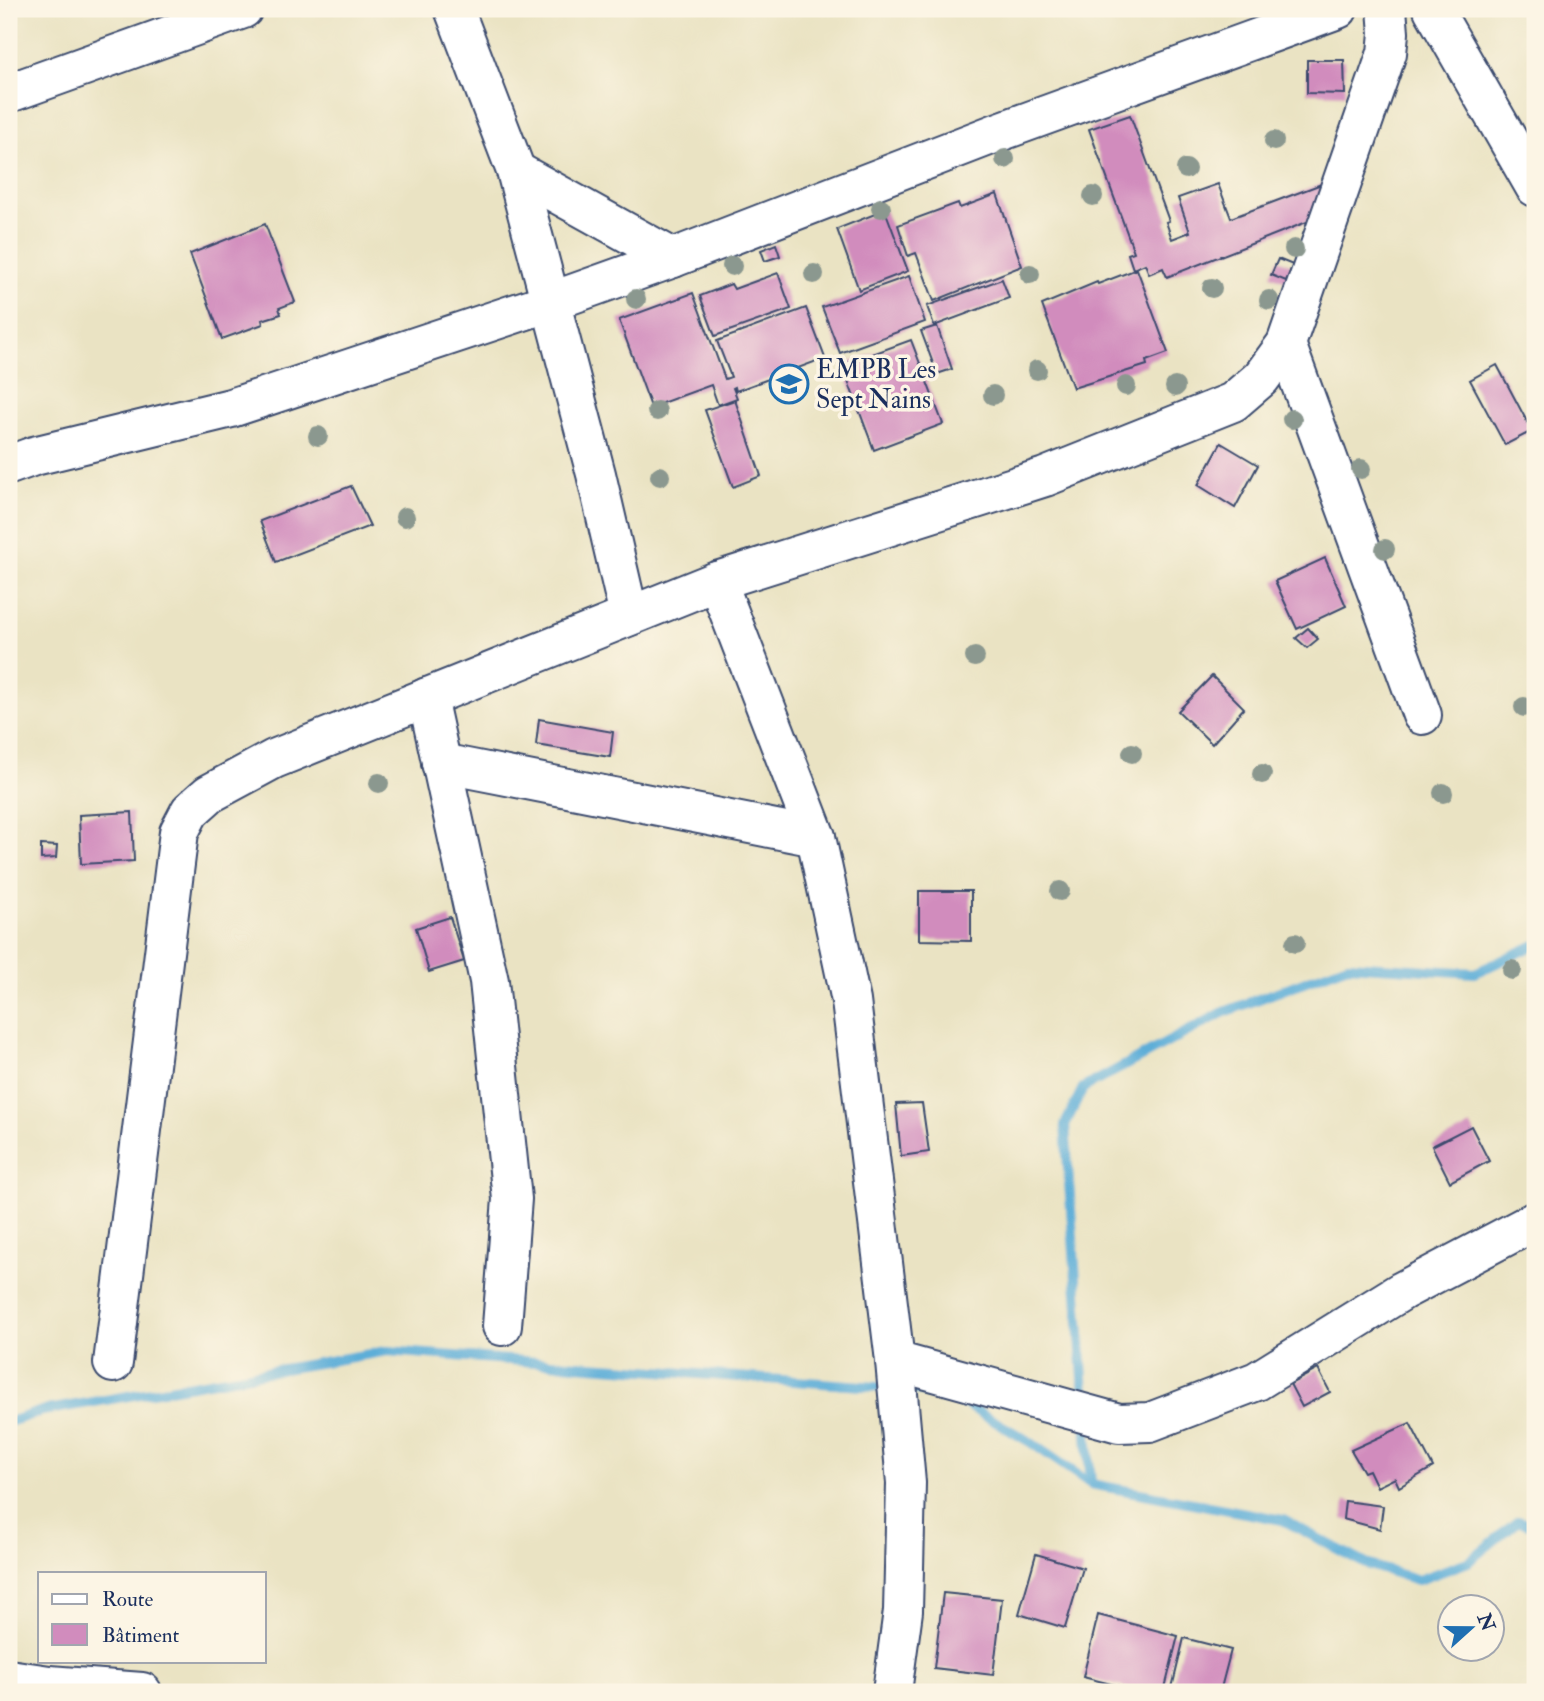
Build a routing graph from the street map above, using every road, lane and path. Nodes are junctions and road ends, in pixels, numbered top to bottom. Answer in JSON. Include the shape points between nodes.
{"nodes":[{"id":1,"x":243,"y":9,"type":"edge"},
{"id":2,"x":454,"y":9,"type":"edge"},
{"id":3,"x":1338,"y":9,"type":"edge"},
{"id":4,"x":1387,"y":9,"type":"edge"},
{"id":5,"x":1433,"y":9,"type":"edge"},
{"id":6,"x":9,"y":93,"type":"edge"},
{"id":7,"x":516,"y":171,"type":"junction"},
{"id":8,"x":1535,"y":187,"type":"edge"},
{"id":9,"x":673,"y":258,"type":"junction"},
{"id":10,"x":550,"y":302,"type":"junction"},
{"id":11,"x":1286,"y":344,"type":"junction"},
{"id":12,"x":9,"y":465,"type":"edge"},
{"id":13,"x":718,"y":581,"type":"junction"},
{"id":14,"x":629,"y":616,"type":"junction"},
{"id":15,"x":427,"y":697,"type":"junction"},
{"id":16,"x":1422,"y":715,"type":"dead end"},
{"id":17,"x":441,"y":763,"type":"junction"},
{"id":18,"x":816,"y":837,"type":"junction"},
{"id":19,"x":1535,"y":1221,"type":"edge"},
{"id":20,"x":502,"y":1326,"type":"dead end"},
{"id":21,"x":895,"y":1361,"type":"junction"},
{"id":22,"x":113,"y":1363,"type":"dead end"},
{"id":23,"x":9,"y":1679,"type":"edge"},
{"id":24,"x":142,"y":1692,"type":"edge"},
{"id":25,"x":892,"y":1692,"type":"edge"}],
"edges":[{"from":1,"to":6,"type":"street"},
{"from":2,"to":7,"type":"street"},
{"from":3,"to":9,"type":"street","via":[[999,132]]},
{"from":4,"to":11,"type":"street","via":[[1387,53]]},
{"from":5,"to":8,"type":"street"},
{"from":7,"to":9,"type":"street"},
{"from":7,"to":10,"type":"street"},
{"from":9,"to":10,"type":"street"},
{"from":10,"to":12,"type":"street","via":[[231,408]]},
{"from":10,"to":14,"type":"street"},
{"from":11,"to":13,"type":"street","via":[[1261,378],[1234,402],[1045,477]]},
{"from":11,"to":16,"type":"street"},
{"from":13,"to":14,"type":"street"},
{"from":13,"to":18,"type":"street"},
{"from":14,"to":15,"type":"street"},
{"from":15,"to":17,"type":"street"},
{"from":15,"to":22,"type":"street","via":[[274,759],[209,794],[190,811],[179,832]]},
{"from":17,"to":18,"type":"street"},
{"from":17,"to":20,"type":"street","via":[[489,981],[512,1199]]},
{"from":18,"to":21,"type":"street","via":[[850,1001]]},
{"from":19,"to":21,"type":"street","via":[[1402,1291],[1257,1381],[1150,1422],[1119,1423]]},
{"from":21,"to":25,"type":"street","via":[[906,1483],[904,1611]]},
{"from":23,"to":24,"type":"street"}]}
